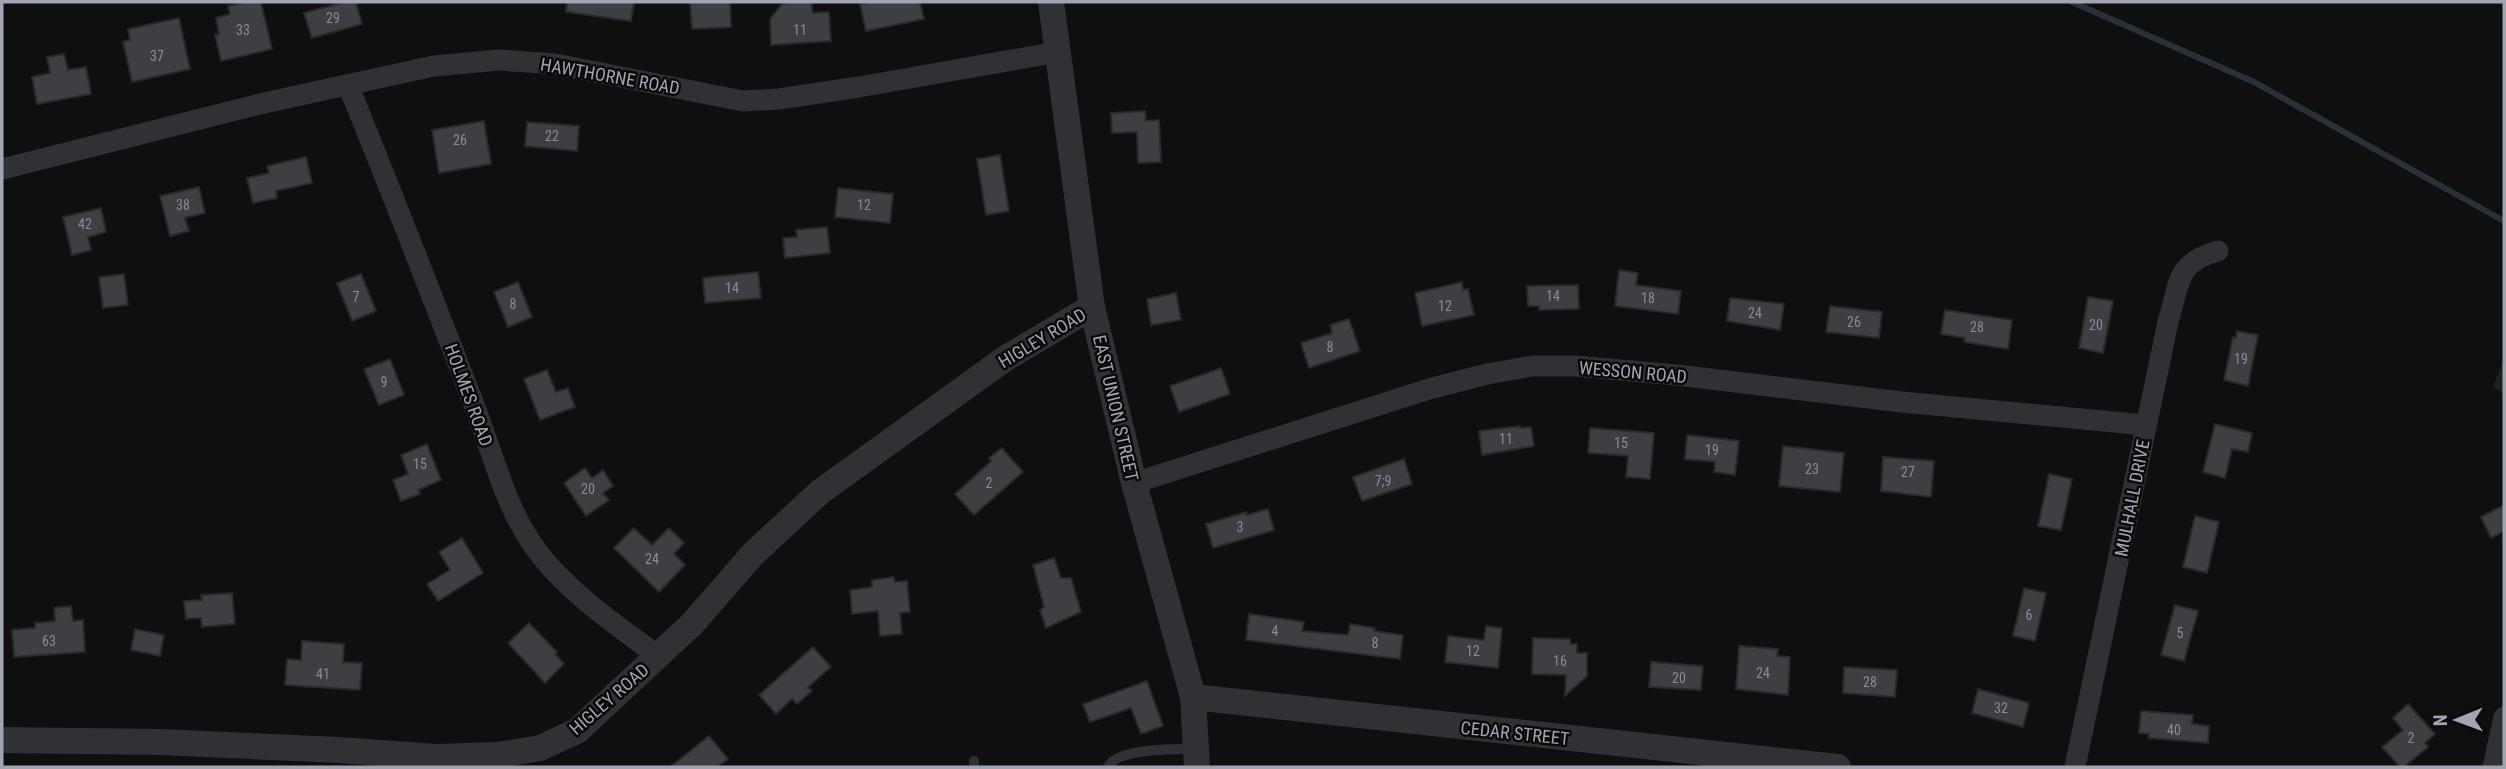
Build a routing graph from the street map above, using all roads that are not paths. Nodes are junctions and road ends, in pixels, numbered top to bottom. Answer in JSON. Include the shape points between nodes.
{"nodes":[{"id":1,"x":1051,"y":2,"type":"edge"},
{"id":2,"x":1058,"y":52,"type":"junction"},
{"id":3,"x":348,"y":85,"type":"junction"},
{"id":4,"x":2,"y":169,"type":"edge"},
{"id":5,"x":2218,"y":251,"type":"dead end"},
{"id":6,"x":1092,"y":307,"type":"junction"},
{"id":7,"x":2147,"y":425,"type":"junction"},
{"id":8,"x":1134,"y":484,"type":"junction"},
{"id":9,"x":658,"y":656,"type":"junction"},
{"id":10,"x":1193,"y":696,"type":"junction"},
{"id":11,"x":2504,"y":717,"type":"edge"},
{"id":12,"x":2,"y":742,"type":"edge"},
{"id":13,"x":1197,"y":758,"type":"edge"},
{"id":14,"x":1108,"y":767,"type":"edge"},
{"id":15,"x":1838,"y":767,"type":"edge"},
{"id":16,"x":2075,"y":767,"type":"edge"},
{"id":17,"x":2493,"y":767,"type":"edge"}],
"edges":[{"from":1,"to":2,"type":"street","name":"EAST UNION STREET"},
{"from":2,"to":3,"type":"street","name":"HAWTHORNE ROAD","via":[[846,89],[743,101],[555,64],[499,60],[433,66]]},
{"from":2,"to":6,"type":"street","name":"EAST UNION STREET"},
{"from":3,"to":4,"type":"street","name":"HAWTHORNE ROAD"},
{"from":3,"to":9,"type":"street","name":"HOLMES ROAD","via":[[521,527],[542,558],[591,605]]},
{"from":5,"to":7,"type":"street","name":"MULHALL DRIVE","via":[[2184,269]]},
{"from":6,"to":8,"type":"street","name":"EAST UNION STREET"},
{"from":6,"to":9,"type":"street","name":"HIGLEY ROAD","via":[[1006,358],[820,492],[753,554]]},
{"from":7,"to":8,"type":"street","name":"WESSON ROAD","via":[[1575,366],[1532,366],[1429,388]]},
{"from":7,"to":16,"type":"street","name":"MULHALL DRIVE"},
{"from":8,"to":10,"type":"street","name":"EAST UNION STREET"},
{"from":9,"to":12,"type":"street","name":"HIGLEY ROAD","via":[[577,731],[540,748],[498,755],[436,757],[187,743]]},
{"from":10,"to":13,"type":"street","name":"EAST UNION STREET"},
{"from":10,"to":15,"type":"street","name":"CEDAR STREET"},
{"from":11,"to":17,"type":"street"},
{"from":13,"to":14,"type":"lane","via":[[1149,751],[1122,756]]}]}
